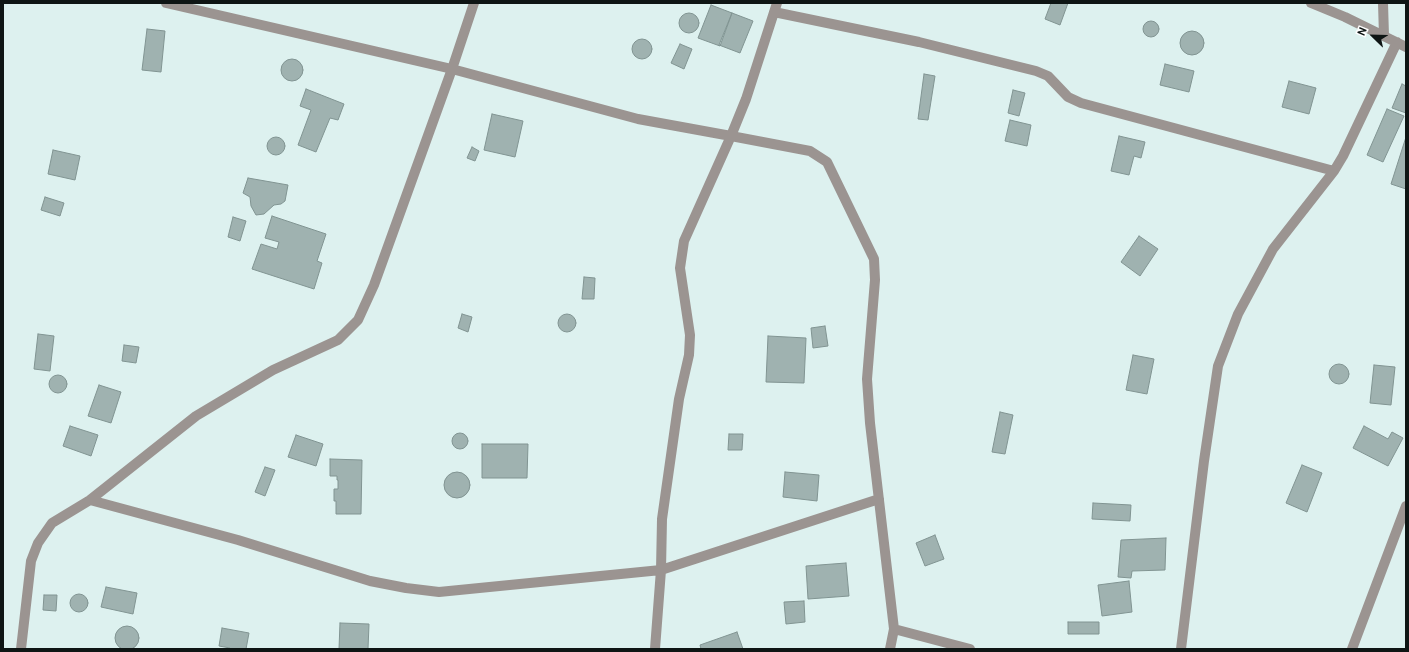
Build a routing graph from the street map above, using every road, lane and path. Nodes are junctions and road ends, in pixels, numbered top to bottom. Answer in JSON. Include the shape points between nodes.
{"nodes":[{"id":1,"x":166,"y":3,"type":"edge"},
{"id":2,"x":474,"y":3,"type":"edge"},
{"id":3,"x":1311,"y":3,"type":"edge"},
{"id":4,"x":1383,"y":3,"type":"edge"},
{"id":5,"x":776,"y":8,"type":"edge"},
{"id":6,"x":1384,"y":36,"type":"junction"},
{"id":7,"x":1396,"y":42,"type":"junction"},
{"id":8,"x":1406,"y":47,"type":"edge"},
{"id":9,"x":452,"y":70,"type":"junction"},
{"id":10,"x":731,"y":136,"type":"junction"},
{"id":11,"x":1334,"y":171,"type":"junction"},
{"id":12,"x":879,"y":499,"type":"junction"},
{"id":13,"x":90,"y":500,"type":"junction"},
{"id":14,"x":1406,"y":506,"type":"edge"},
{"id":15,"x":661,"y":570,"type":"junction"},
{"id":16,"x":894,"y":629,"type":"junction"},
{"id":17,"x":21,"y":649,"type":"edge"},
{"id":18,"x":655,"y":649,"type":"edge"},
{"id":19,"x":890,"y":649,"type":"edge"},
{"id":20,"x":970,"y":649,"type":"edge"},
{"id":21,"x":1181,"y":649,"type":"edge"},
{"id":22,"x":1352,"y":649,"type":"edge"}],
"edges":[{"from":1,"to":9,"type":"street"},
{"from":2,"to":9,"type":"street"},
{"from":3,"to":6,"type":"street"},
{"from":4,"to":6,"type":"street"},
{"from":5,"to":10,"type":"street"},
{"from":5,"to":11,"type":"street","via":[[1036,71],[1048,76],[1068,97],[1081,103]]},
{"from":6,"to":7,"type":"street"},
{"from":7,"to":8,"type":"street"},
{"from":7,"to":11,"type":"street"},
{"from":9,"to":10,"type":"street","via":[[638,119]]},
{"from":9,"to":13,"type":"street","via":[[374,285],[358,320],[338,340],[273,370],[196,416]]},
{"from":10,"to":12,"type":"street","via":[[810,151],[827,162],[874,259],[875,280],[867,379]]},
{"from":10,"to":15,"type":"street","via":[[684,241],[680,268],[690,335],[689,355],[679,399],[662,519]]},
{"from":11,"to":21,"type":"street","via":[[1273,249],[1238,314],[1218,366]]},
{"from":12,"to":15,"type":"street"},
{"from":12,"to":16,"type":"street"},
{"from":13,"to":15,"type":"street","via":[[238,540],[370,581],[406,588],[439,592]]},
{"from":13,"to":17,"type":"street","via":[[52,523],[38,543],[31,561]]},
{"from":14,"to":22,"type":"street"},
{"from":15,"to":18,"type":"street"},
{"from":16,"to":19,"type":"street"},
{"from":16,"to":20,"type":"street"}]}
